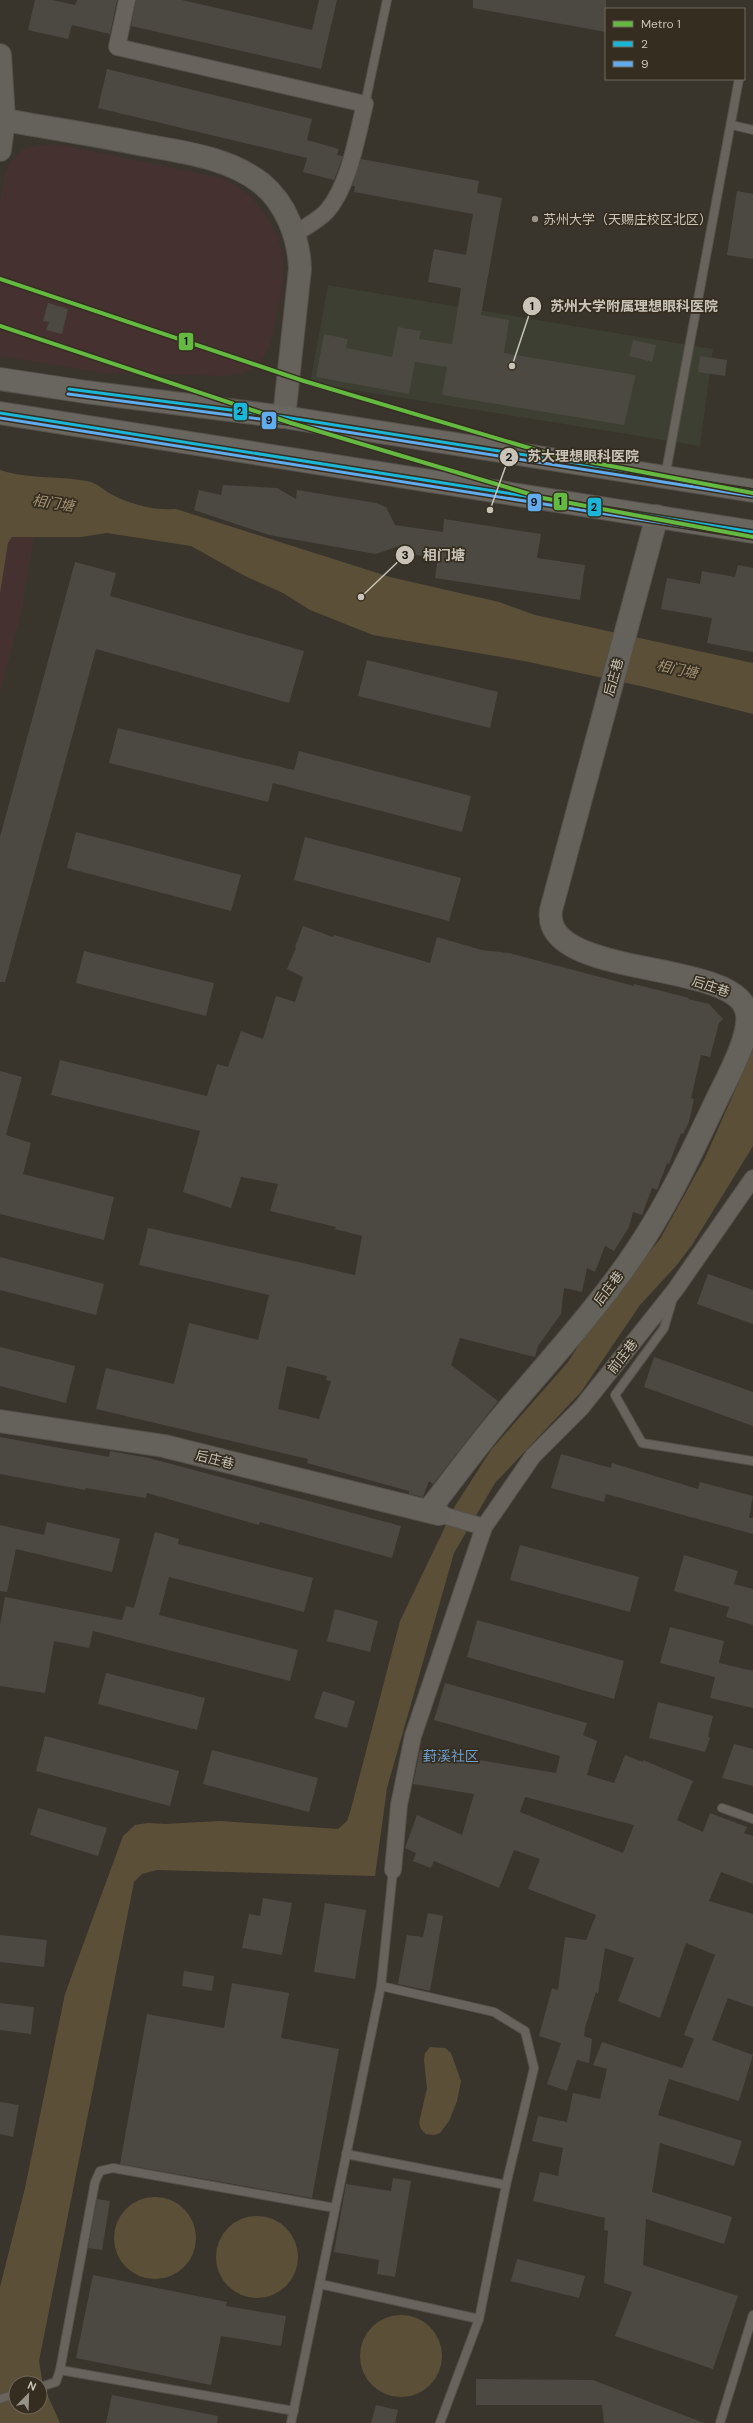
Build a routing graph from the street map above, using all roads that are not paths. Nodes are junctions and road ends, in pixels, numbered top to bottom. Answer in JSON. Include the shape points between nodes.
{"nodes":[{"id":1,"x":126,"y":0,"type":"edge"},
{"id":2,"x":387,"y":0,"type":"edge"},
{"id":3,"x":0,"y":55,"type":"edge"},
{"id":4,"x":739,"y":80,"type":"edge"},
{"id":5,"x":365,"y":104,"type":"junction"},
{"id":6,"x":2,"y":119,"type":"edge"},
{"id":7,"x":732,"y":125,"type":"junction"},
{"id":8,"x":753,"y":130,"type":"edge"},
{"id":9,"x":0,"y":150,"type":"edge"},
{"id":10,"x":294,"y":234,"type":"junction"},
{"id":11,"x":0,"y":379,"type":"edge"},
{"id":12,"x":0,"y":413,"type":"edge"},
{"id":13,"x":284,"y":417,"type":"junction"},
{"id":14,"x":665,"y":477,"type":"junction"},
{"id":15,"x":753,"y":490,"type":"edge"},
{"id":16,"x":657,"y":516,"type":"junction"},
{"id":17,"x":753,"y":532,"type":"edge"},
{"id":18,"x":753,"y":1178,"type":"edge"},
{"id":19,"x":675,"y":1290,"type":"junction"},
{"id":20,"x":0,"y":1421,"type":"edge"},
{"id":21,"x":753,"y":1461,"type":"edge"},
{"id":22,"x":434,"y":1513,"type":"junction"},
{"id":23,"x":484,"y":1528,"type":"junction"},
{"id":24,"x":722,"y":1808,"type":"dead end"},
{"id":25,"x":753,"y":1819,"type":"edge"},
{"id":26,"x":392,"y":1870,"type":"joint"},
{"id":27,"x":381,"y":1986,"type":"junction"},
{"id":28,"x":346,"y":2154,"type":"junction"},
{"id":29,"x":506,"y":2185,"type":"junction"},
{"id":30,"x":335,"y":2208,"type":"junction"},
{"id":31,"x":320,"y":2284,"type":"junction"},
{"id":32,"x":753,"y":2315,"type":"edge"},
{"id":33,"x":479,"y":2318,"type":"junction"},
{"id":34,"x":60,"y":2370,"type":"junction"},
{"id":35,"x":48,"y":2384,"type":"edge"},
{"id":36,"x":294,"y":2411,"type":"junction"},
{"id":37,"x":291,"y":2423,"type":"edge"},
{"id":38,"x":440,"y":2423,"type":"edge"},
{"id":39,"x":720,"y":2423,"type":"edge"}],
"edges":[{"from":1,"to":5,"type":"street","via":[[117,47]]},
{"from":2,"to":5,"type":"lane"},
{"from":3,"to":6,"type":"street"},
{"from":4,"to":7,"type":"lane"},
{"from":5,"to":10,"type":"street","via":[[352,155],[339,191],[327,211]]},
{"from":6,"to":9,"type":"street"},
{"from":6,"to":10,"type":"street","via":[[163,148],[207,158],[234,168],[254,179],[271,193]]},
{"from":7,"to":8,"type":"lane"},
{"from":7,"to":14,"type":"lane"},
{"from":10,"to":13,"type":"street","via":[[300,269]]},
{"from":11,"to":13,"type":"main road"},
{"from":12,"to":16,"type":"main road"},
{"from":13,"to":14,"type":"main road"},
{"from":14,"to":15,"type":"main road"},
{"from":16,"to":17,"type":"main road"},
{"from":16,"to":22,"type":"street","name":"后庄巷","via":[[551,910],[550,922],[562,940],[585,952],[732,992],[746,1009],[748,1024],[730,1071],[691,1155],[641,1244],[572,1336],[495,1426]]},
{"from":18,"to":19,"type":"street","name":"前庄巷"},
{"from":19,"to":21,"type":"lane","via":[[664,1328],[615,1395],[642,1443]]},
{"from":19,"to":23,"type":"street","name":"前庄巷","via":[[581,1408],[533,1456]]},
{"from":20,"to":22,"type":"street","name":"后庄巷","via":[[164,1446]]},
{"from":22,"to":23,"type":"street","name":"后庄巷"},
{"from":23,"to":26,"type":"street","name":"前庄巷","via":[[413,1736],[399,1805]]},
{"from":24,"to":25,"type":"lane"},
{"from":26,"to":27,"type":"lane"},
{"from":27,"to":28,"type":"lane"},
{"from":27,"to":29,"type":"lane","via":[[494,2012],[525,2031],[534,2068]]},
{"from":28,"to":29,"type":"lane"},
{"from":28,"to":30,"type":"lane"},
{"from":29,"to":33,"type":"lane"},
{"from":30,"to":31,"type":"lane"},
{"from":30,"to":34,"type":"lane","via":[[113,2168],[100,2171],[95,2182]]},
{"from":31,"to":33,"type":"lane"},
{"from":31,"to":36,"type":"lane"},
{"from":32,"to":39,"type":"lane"},
{"from":33,"to":38,"type":"lane"},
{"from":34,"to":35,"type":"lane","via":[[56,2382]]},
{"from":34,"to":36,"type":"lane"},
{"from":36,"to":37,"type":"lane"}]}
